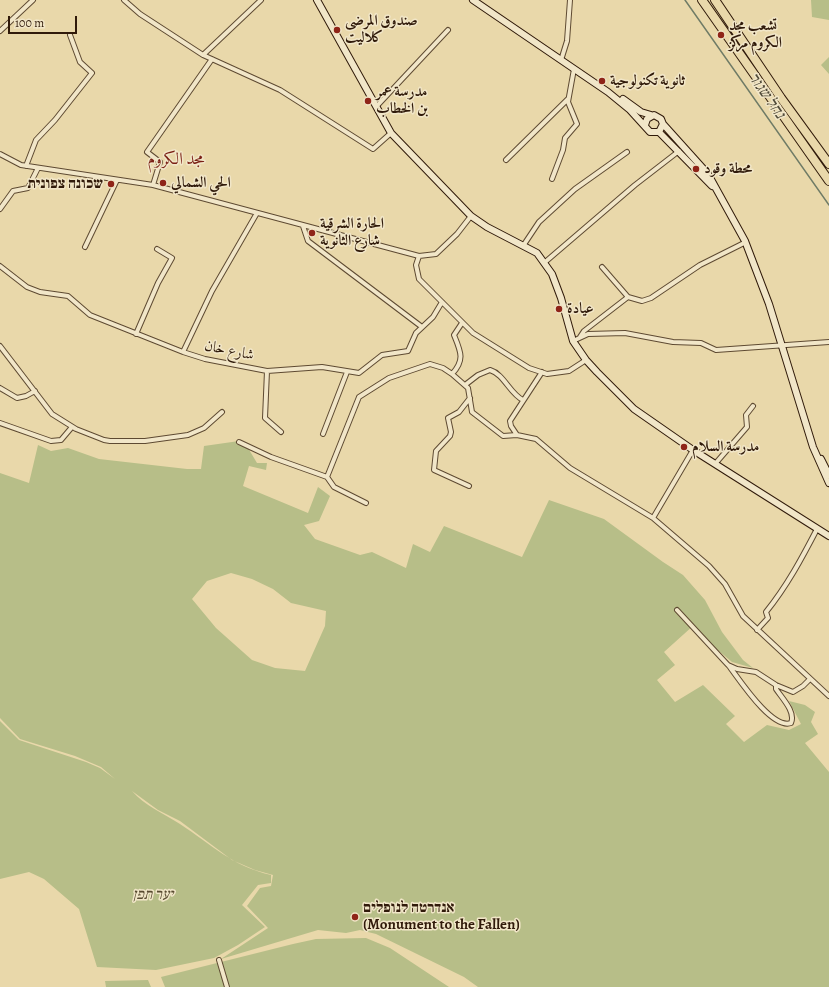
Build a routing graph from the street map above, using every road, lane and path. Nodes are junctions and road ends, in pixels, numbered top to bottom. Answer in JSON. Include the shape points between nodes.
{"nodes":[{"id":1,"x":33,"y":0,"type":"edge"},
{"id":2,"x":124,"y":0,"type":"edge"},
{"id":3,"x":261,"y":0,"type":"edge"},
{"id":4,"x":317,"y":0,"type":"edge"},
{"id":5,"x":473,"y":0,"type":"edge"},
{"id":6,"x":480,"y":0,"type":"edge"},
{"id":7,"x":570,"y":0,"type":"edge"},
{"id":8,"x":702,"y":0,"type":"edge"},
{"id":9,"x":715,"y":0,"type":"edge"},
{"id":10,"x":719,"y":0,"type":"edge"},
{"id":11,"x":722,"y":9,"type":"junction"},
{"id":12,"x":448,"y":30,"type":"dead end"},
{"id":13,"x":0,"y":31,"type":"edge"},
{"id":14,"x":70,"y":35,"type":"dead end"},
{"id":15,"x":203,"y":55,"type":"junction"},
{"id":16,"x":562,"y":57,"type":"junction"},
{"id":17,"x":212,"y":59,"type":"junction"},
{"id":18,"x":574,"y":69,"type":"junction"},
{"id":19,"x":568,"y":99,"type":"junction"},
{"id":20,"x":376,"y":107,"type":"junction"},
{"id":21,"x":651,"y":115,"type":"junction"},
{"id":22,"x":645,"y":124,"type":"junction"},
{"id":23,"x":663,"y":124,"type":"junction"},
{"id":24,"x":659,"y":132,"type":"junction"},
{"id":25,"x":391,"y":133,"type":"junction"},
{"id":26,"x":679,"y":150,"type":"junction"},
{"id":27,"x":627,"y":152,"type":"dead end"},
{"id":28,"x":0,"y":154,"type":"edge"},
{"id":29,"x":506,"y":160,"type":"dead end"},
{"id":30,"x":829,"y":164,"type":"edge"},
{"id":31,"x":26,"y":166,"type":"junction"},
{"id":32,"x":38,"y":168,"type":"junction"},
{"id":33,"x":552,"y":179,"type":"dead end"},
{"id":34,"x":117,"y":180,"type":"junction"},
{"id":35,"x":829,"y":181,"type":"edge"},
{"id":36,"x":153,"y":185,"type":"junction"},
{"id":37,"x":713,"y":187,"type":"junction"},
{"id":38,"x":0,"y":209,"type":"edge"},
{"id":39,"x":258,"y":213,"type":"junction"},
{"id":40,"x":471,"y":216,"type":"junction"},
{"id":41,"x":303,"y":226,"type":"junction"},
{"id":42,"x":746,"y":242,"type":"junction"},
{"id":43,"x":523,"y":246,"type":"junction"},
{"id":44,"x":85,"y":247,"type":"dead end"},
{"id":45,"x":157,"y":248,"type":"dead end"},
{"id":46,"x":419,"y":256,"type":"junction"},
{"id":47,"x":544,"y":263,"type":"junction"},
{"id":48,"x":0,"y":266,"type":"edge"},
{"id":49,"x":602,"y":266,"type":"dead end"},
{"id":50,"x":628,"y":297,"type":"junction"},
{"id":51,"x":442,"y":302,"type":"junction"},
{"id":52,"x":462,"y":323,"type":"junction"},
{"id":53,"x":422,"y":327,"type":"junction"},
{"id":54,"x":136,"y":334,"type":"junction"},
{"id":55,"x":580,"y":337,"type":"junction"},
{"id":56,"x":573,"y":341,"type":"junction"},
{"id":57,"x":829,"y":342,"type":"edge"},
{"id":58,"x":781,"y":345,"type":"junction"},
{"id":59,"x":0,"y":346,"type":"edge"},
{"id":60,"x":183,"y":352,"type":"junction"},
{"id":61,"x":586,"y":360,"type":"junction"},
{"id":62,"x":267,"y":371,"type":"junction"},
{"id":63,"x":347,"y":372,"type":"junction"},
{"id":64,"x":542,"y":372,"type":"junction"},
{"id":65,"x":452,"y":374,"type":"junction"},
{"id":66,"x":465,"y":386,"type":"junction"},
{"id":67,"x":0,"y":388,"type":"edge"},
{"id":68,"x":34,"y":391,"type":"junction"},
{"id":69,"x":470,"y":398,"type":"junction"},
{"id":70,"x":524,"y":400,"type":"junction"},
{"id":71,"x":753,"y":406,"type":"dead end"},
{"id":72,"x":222,"y":412,"type":"dead end"},
{"id":73,"x":0,"y":423,"type":"edge"},
{"id":74,"x":72,"y":427,"type":"junction"},
{"id":75,"x":281,"y":432,"type":"dead end"},
{"id":76,"x":323,"y":434,"type":"dead end"},
{"id":77,"x":517,"y":436,"type":"junction"},
{"id":78,"x":811,"y":438,"type":"junction"},
{"id":79,"x":239,"y":442,"type":"dead end"},
{"id":80,"x":693,"y":450,"type":"junction"},
{"id":81,"x":715,"y":464,"type":"junction"},
{"id":82,"x":829,"y":474,"type":"edge"},
{"id":83,"x":327,"y":477,"type":"junction"},
{"id":84,"x":829,"y":483,"type":"edge"},
{"id":85,"x":469,"y":486,"type":"dead end"},
{"id":86,"x":366,"y":503,"type":"dead end"},
{"id":87,"x":653,"y":518,"type":"junction"},
{"id":88,"x":817,"y":529,"type":"junction"},
{"id":89,"x":829,"y":536,"type":"edge"},
{"id":90,"x":677,"y":610,"type":"dead end"},
{"id":91,"x":757,"y":630,"type":"junction"},
{"id":92,"x":728,"y":665,"type":"junction"},
{"id":93,"x":810,"y":679,"type":"junction"},
{"id":94,"x":776,"y":685,"type":"junction"},
{"id":95,"x":829,"y":696,"type":"edge"},
{"id":96,"x":219,"y":960,"type":"dead end"},
{"id":97,"x":227,"y":987,"type":"edge"}],
"edges":[{"from":1,"to":13,"type":"street"},
{"from":2,"to":15,"type":"street","via":[[140,14]]},
{"from":3,"to":15,"type":"street"},
{"from":4,"to":20,"type":"street"},
{"from":5,"to":18,"type":"street"},
{"from":6,"to":16,"type":"street"},
{"from":7,"to":16,"type":"street","via":[[567,41]]},
{"from":8,"to":35,"type":"highway"},
{"from":9,"to":11,"type":"highway"},
{"from":10,"to":11,"type":"highway"},
{"from":11,"to":30,"type":"highway","via":[[781,98]]},
{"from":12,"to":20,"type":"street"},
{"from":14,"to":31,"type":"street","via":[[80,62],[92,73],[36,140]]},
{"from":15,"to":17,"type":"street"},
{"from":16,"to":21,"type":"street","via":[[641,112]]},
{"from":17,"to":25,"type":"street","via":[[280,90],[373,149]]},
{"from":17,"to":36,"type":"street","via":[[147,152],[160,162]]},
{"from":18,"to":19,"type":"street"},
{"from":18,"to":22,"type":"street","via":[[616,99]]},
{"from":19,"to":29,"type":"street"},
{"from":19,"to":33,"type":"street","via":[[577,124],[565,138]]},
{"from":20,"to":25,"type":"street"},
{"from":21,"to":22,"type":"street"},
{"from":21,"to":23,"type":"street","via":[[659,117]]},
{"from":22,"to":24,"type":"street","via":[[650,132]]},
{"from":23,"to":24,"type":"street"},
{"from":23,"to":37,"type":"street","via":[[708,174]]},
{"from":24,"to":26,"type":"street"},
{"from":25,"to":40,"type":"street"},
{"from":26,"to":37,"type":"street"},
{"from":26,"to":47,"type":"street"},
{"from":27,"to":43,"type":"street","via":[[575,188],[539,222]]},
{"from":28,"to":31,"type":"street"},
{"from":31,"to":32,"type":"street"},
{"from":32,"to":34,"type":"street"},
{"from":32,"to":38,"type":"street","via":[[28,188],[13,192]]},
{"from":34,"to":36,"type":"street"},
{"from":34,"to":44,"type":"street"},
{"from":36,"to":39,"type":"street"},
{"from":37,"to":42,"type":"street","via":[[726,204]]},
{"from":39,"to":41,"type":"street"},
{"from":39,"to":60,"type":"street","via":[[212,291]]},
{"from":40,"to":43,"type":"street"},
{"from":40,"to":46,"type":"street","via":[[436,254]]},
{"from":41,"to":46,"type":"street"},
{"from":41,"to":53,"type":"street","via":[[308,241]]},
{"from":42,"to":50,"type":"street","via":[[700,265],[651,298],[642,301]]},
{"from":42,"to":58,"type":"street"},
{"from":43,"to":47,"type":"street","via":[[537,253]]},
{"from":45,"to":54,"type":"street","via":[[172,258]]},
{"from":46,"to":51,"type":"street","via":[[416,265],[419,279]]},
{"from":47,"to":56,"type":"street","via":[[552,274],[561,298]]},
{"from":48,"to":54,"type":"street","name":"شارع خان","via":[[27,287],[40,292],[68,296],[90,315]]},
{"from":49,"to":50,"type":"street"},
{"from":50,"to":55,"type":"street","via":[[584,331]]},
{"from":51,"to":52,"type":"street"},
{"from":51,"to":53,"type":"street","name":"شارع خان","via":[[433,317]]},
{"from":52,"to":64,"type":"street","via":[[473,333],[529,368]]},
{"from":52,"to":65,"type":"street","via":[[454,335],[462,355],[460,366]]},
{"from":53,"to":63,"type":"street","name":"شارع خان","via":[[416,333],[408,351],[382,355],[359,373]]},
{"from":54,"to":60,"type":"street","name":"شارع خان"},
{"from":55,"to":56,"type":"street"},
{"from":55,"to":58,"type":"street","via":[[588,334],[625,333],[673,342],[701,343],[716,350]]},
{"from":56,"to":61,"type":"street"},
{"from":57,"to":58,"type":"street"},
{"from":58,"to":78,"type":"street"},
{"from":59,"to":68,"type":"street"},
{"from":60,"to":62,"type":"street","name":"شارع خان"},
{"from":61,"to":64,"type":"street","via":[[559,374]]},
{"from":61,"to":80,"type":"street","via":[[634,409]]},
{"from":62,"to":63,"type":"street","name":"شارع خان","via":[[322,367]]},
{"from":62,"to":75,"type":"street","via":[[265,418]]},
{"from":63,"to":76,"type":"street"},
{"from":64,"to":70,"type":"street"},
{"from":65,"to":66,"type":"street"},
{"from":65,"to":83,"type":"street","via":[[430,364],[389,378],[359,397]]},
{"from":66,"to":69,"type":"street"},
{"from":66,"to":70,"type":"street","via":[[478,375],[490,370],[516,396]]},
{"from":67,"to":68,"type":"street","via":[[17,398]]},
{"from":68,"to":74,"type":"street","via":[[52,414]]},
{"from":69,"to":77,"type":"street","via":[[472,412],[503,436]]},
{"from":69,"to":85,"type":"street","via":[[459,412],[448,418],[450,436],[436,451],[434,470]]},
{"from":70,"to":77,"type":"street","via":[[510,421],[510,426]]},
{"from":71,"to":81,"type":"street","via":[[746,415],[747,427]]},
{"from":72,"to":74,"type":"street","via":[[204,428],[188,435],[145,441],[110,441]]},
{"from":73,"to":74,"type":"street","via":[[51,441],[61,440]]},
{"from":77,"to":87,"type":"street","via":[[536,439],[570,468]]},
{"from":78,"to":82,"type":"street"},
{"from":78,"to":84,"type":"street"},
{"from":79,"to":83,"type":"street","via":[[278,460]]},
{"from":80,"to":81,"type":"street"},
{"from":80,"to":87,"type":"street"},
{"from":81,"to":88,"type":"street"},
{"from":83,"to":86,"type":"street","via":[[334,487]]},
{"from":87,"to":91,"type":"street","via":[[709,566],[725,584],[743,616]]},
{"from":88,"to":89,"type":"street"},
{"from":88,"to":91,"type":"street","via":[[801,560],[766,612],[768,618]]},
{"from":90,"to":92,"type":"street"},
{"from":91,"to":93,"type":"street"},
{"from":92,"to":94,"type":"street","via":[[756,672]]},
{"from":92,"to":94,"type":"street","via":[[765,711],[787,725],[792,720],[790,711]]},
{"from":93,"to":94,"type":"street","via":[[793,692]]},
{"from":93,"to":95,"type":"street"},
{"from":96,"to":97,"type":"street"}]}
